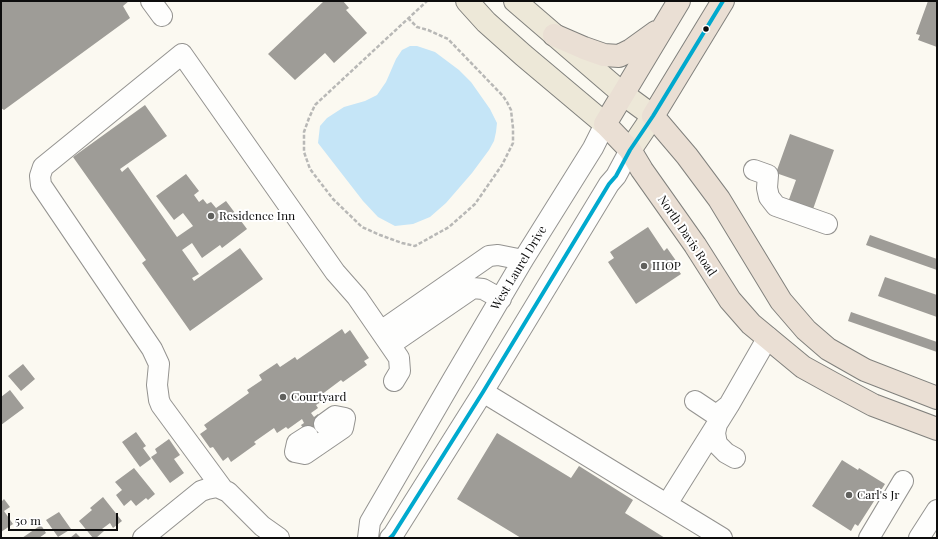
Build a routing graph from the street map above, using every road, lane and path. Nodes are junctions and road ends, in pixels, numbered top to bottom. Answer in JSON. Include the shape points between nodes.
{"nodes":[{"id":1,"x":427,"y":1,"type":"edge"},
{"id":2,"x":467,"y":1,"type":"edge"},
{"id":3,"x":515,"y":1,"type":"edge"},
{"id":4,"x":679,"y":1,"type":"edge"},
{"id":5,"x":723,"y":1,"type":"edge"},
{"id":6,"x":408,"y":18,"type":"junction"},
{"id":7,"x":665,"y":25,"type":"junction"},
{"id":8,"x":554,"y":35,"type":"junction"},
{"id":9,"x":623,"y":94,"type":"junction"},
{"id":10,"x":653,"y":116,"type":"junction"},
{"id":11,"x":605,"y":124,"type":"junction"},
{"id":12,"x":630,"y":150,"type":"junction"},
{"id":13,"x":754,"y":170,"type":"dead end"},
{"id":14,"x":827,"y":224,"type":"dead end"},
{"id":15,"x":523,"y":260,"type":"junction"},
{"id":16,"x":501,"y":299,"type":"junction"},
{"id":17,"x":768,"y":337,"type":"junction"},
{"id":18,"x":385,"y":338,"type":"junction"},
{"id":19,"x":394,"y":381,"type":"dead end"},
{"id":20,"x":483,"y":392,"type":"junction"},
{"id":21,"x":937,"y":398,"type":"edge"},
{"id":22,"x":695,"y":401,"type":"dead end"},
{"id":23,"x":729,"y":405,"type":"junction"},
{"id":24,"x":324,"y":424,"type":"dead end"},
{"id":25,"x":717,"y":424,"type":"junction"},
{"id":26,"x":937,"y":429,"type":"edge"},
{"id":27,"x":308,"y":436,"type":"dead end"},
{"id":28,"x":735,"y":458,"type":"dead end"},
{"id":29,"x":903,"y":481,"type":"dead end"},
{"id":30,"x":222,"y":488,"type":"junction"},
{"id":31,"x":667,"y":504,"type":"junction"},
{"id":32,"x":937,"y":510,"type":"edge"},
{"id":33,"x":142,"y":538,"type":"edge"},
{"id":34,"x":279,"y":538,"type":"edge"},
{"id":35,"x":368,"y":538,"type":"edge"},
{"id":36,"x":390,"y":538,"type":"edge"},
{"id":37,"x":722,"y":538,"type":"edge"},
{"id":38,"x":869,"y":538,"type":"edge"},
{"id":39,"x":919,"y":538,"type":"edge"}],
"edges":[{"from":1,"to":6,"type":"path"},
{"from":2,"to":11,"type":"main road","name":"North Davis Road","via":[[517,50]]},
{"from":3,"to":8,"type":"main road"},
{"from":4,"to":7,"type":"highway","name":"West Laurel Drive"},
{"from":5,"to":10,"type":"highway"},
{"from":6,"to":6,"type":"path","via":[[315,105],[304,132],[304,152],[310,170],[333,199],[362,226],[380,235],[415,246],[449,227],[475,204],[502,165],[513,143],[513,128],[511,110],[503,96],[448,39],[418,28]]},
{"from":7,"to":8,"type":"highway","via":[[619,56],[604,55]]},
{"from":7,"to":9,"type":"highway","name":"West Laurel Drive"},
{"from":8,"to":9,"type":"main road"},
{"from":9,"to":10,"type":"main road"},
{"from":9,"to":11,"type":"highway","name":"West Laurel Drive"},
{"from":10,"to":12,"type":"main road"},
{"from":10,"to":21,"type":"highway","via":[[719,199],[781,301],[806,330],[828,349],[865,370]]},
{"from":11,"to":12,"type":"highway","name":"North Davis Road"},
{"from":11,"to":15,"type":"street","name":"West Laurel Drive","via":[[593,148]]},
{"from":12,"to":17,"type":"highway","name":"North Davis Road","via":[[730,300],[751,324]]},
{"from":12,"to":20,"type":"street"},
{"from":13,"to":14,"type":"street","via":[[768,175],[768,193],[776,206]]},
{"from":15,"to":16,"type":"street","name":"West Laurel Drive"},
{"from":15,"to":18,"type":"street","via":[[498,254],[489,256]]},
{"from":16,"to":18,"type":"street","via":[[483,289],[473,288]]},
{"from":16,"to":35,"type":"street","name":"West Laurel Drive","via":[[370,522]]},
{"from":17,"to":23,"type":"street"},
{"from":17,"to":26,"type":"highway","name":"North Davis Road","via":[[803,367],[832,383],[873,405]]},
{"from":18,"to":19,"type":"street","via":[[399,358],[401,367]]},
{"from":18,"to":30,"type":"street","via":[[335,272],[182,54],[43,167],[41,185],[152,349],[159,364],[157,384],[159,400],[164,410]]},
{"from":20,"to":31,"type":"street"},
{"from":20,"to":36,"type":"street"},
{"from":22,"to":23,"type":"street","via":[[713,413],[718,413]]},
{"from":23,"to":25,"type":"street"},
{"from":24,"to":27,"type":"street","via":[[335,416],[345,418],[344,428],[305,454],[296,452],[297,443]]},
{"from":25,"to":28,"type":"street","via":[[717,444]]},
{"from":25,"to":31,"type":"street"},
{"from":29,"to":38,"type":"street"},
{"from":30,"to":33,"type":"street","via":[[212,487],[201,491]]},
{"from":30,"to":34,"type":"street","via":[[262,526]]},
{"from":31,"to":37,"type":"street"},
{"from":32,"to":39,"type":"street"}]}
